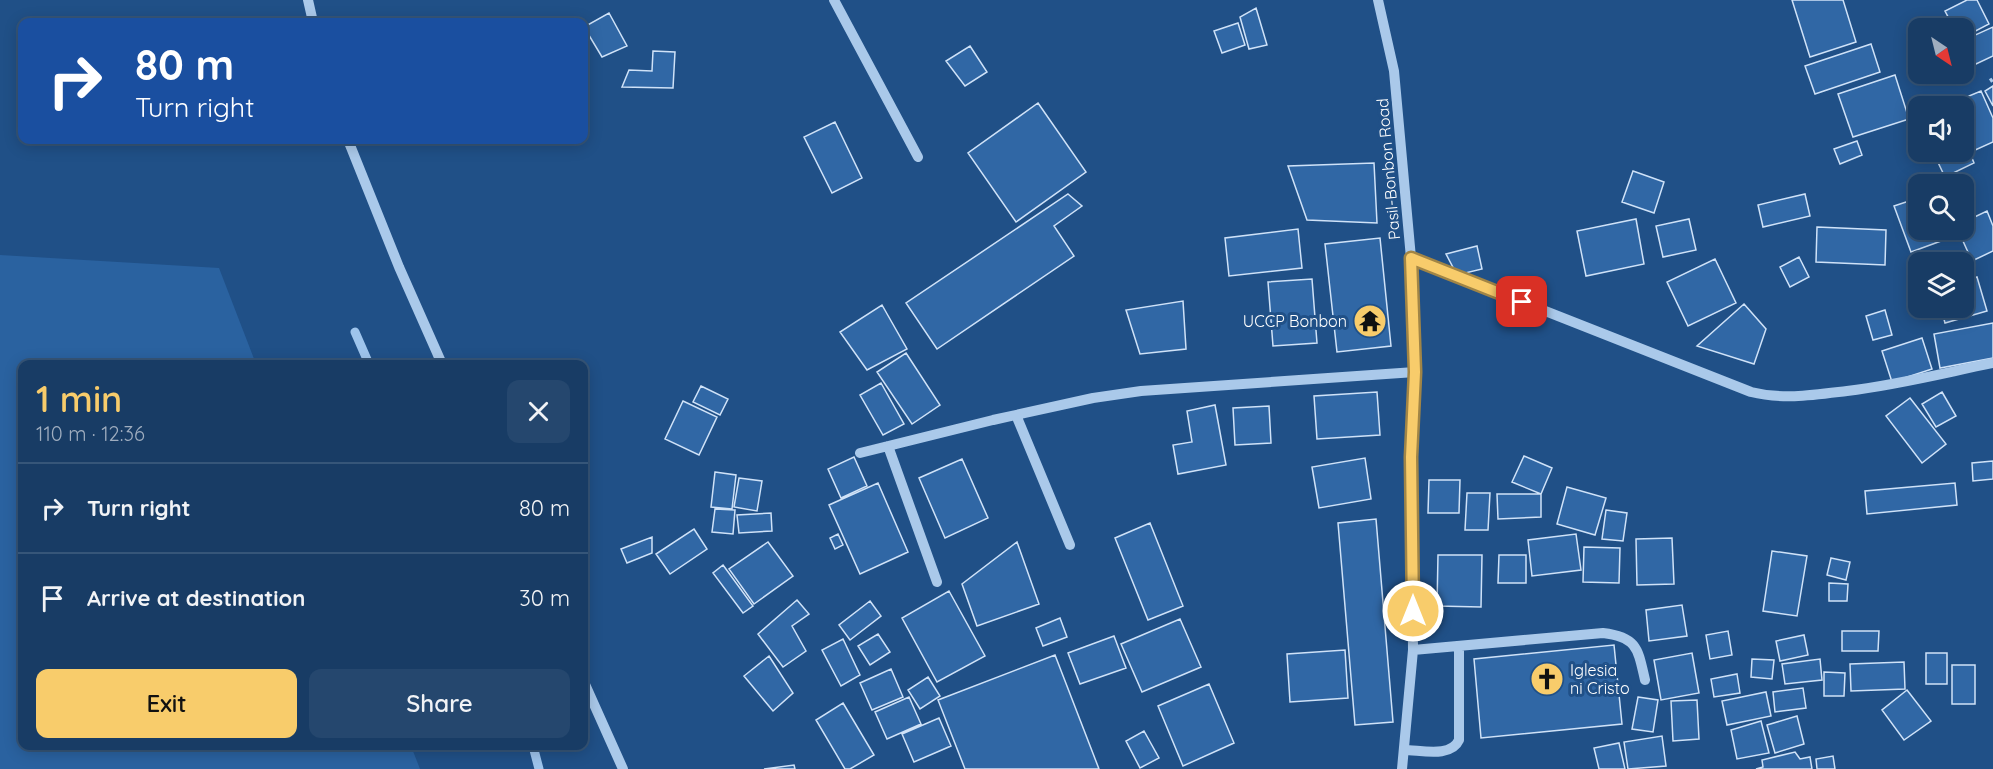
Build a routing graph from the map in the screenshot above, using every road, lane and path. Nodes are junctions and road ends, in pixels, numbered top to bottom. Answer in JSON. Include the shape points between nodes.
{"nodes":[{"id":1,"x":308,"y":0,"type":"edge"},
{"id":2,"x":834,"y":0,"type":"edge"},
{"id":3,"x":1378,"y":0,"type":"edge"},
{"id":4,"x":312,"y":18,"type":"edge"},
{"id":5,"x":350,"y":144,"type":"edge"},
{"id":6,"x":918,"y":157,"type":"dead end"},
{"id":7,"x":1411,"y":258,"type":"junction"},
{"id":8,"x":440,"y":360,"type":"edge"},
{"id":9,"x":1993,"y":363,"type":"edge"},
{"id":10,"x":1415,"y":372,"type":"junction"},
{"id":11,"x":1016,"y":415,"type":"junction"},
{"id":12,"x":888,"y":446,"type":"junction"},
{"id":13,"x":860,"y":453,"type":"dead end"},
{"id":14,"x":1070,"y":545,"type":"dead end"},
{"id":15,"x":937,"y":582,"type":"dead end"},
{"id":16,"x":1459,"y":646,"type":"junction"},
{"id":17,"x":1413,"y":650,"type":"junction"},
{"id":18,"x":1645,"y":680,"type":"dead end"},
{"id":19,"x":588,"y":691,"type":"edge"},
{"id":20,"x":1404,"y":750,"type":"junction"},
{"id":21,"x":623,"y":769,"type":"edge"},
{"id":22,"x":1402,"y":769,"type":"edge"}],
"edges":[{"from":1,"to":4,"type":"street"},
{"from":2,"to":6,"type":"street"},
{"from":3,"to":7,"type":"street","name":"Pasil-Bonbon Road","via":[[1394,71]]},
{"from":5,"to":8,"type":"street"},
{"from":7,"to":9,"type":"street","via":[[1771,397],[1805,397],[1891,386]]},
{"from":7,"to":10,"type":"street","name":"Pasil-Bonbon Road"},
{"from":10,"to":11,"type":"street","via":[[1141,391]]},
{"from":10,"to":17,"type":"street","name":"Pasil-Bonbon Road","via":[[1411,457]]},
{"from":11,"to":12,"type":"street"},
{"from":11,"to":14,"type":"street"},
{"from":12,"to":13,"type":"street"},
{"from":12,"to":15,"type":"street"},
{"from":16,"to":17,"type":"street"},
{"from":16,"to":18,"type":"street","via":[[1603,633],[1619,635],[1631,641],[1638,651]]},
{"from":16,"to":20,"type":"street","via":[[1457,745],[1450,750]]},
{"from":17,"to":20,"type":"street","name":"Pasil-Bonbon Road"},
{"from":19,"to":21,"type":"street"},
{"from":20,"to":22,"type":"street","name":"Pasil-Bonbon Road"}]}
